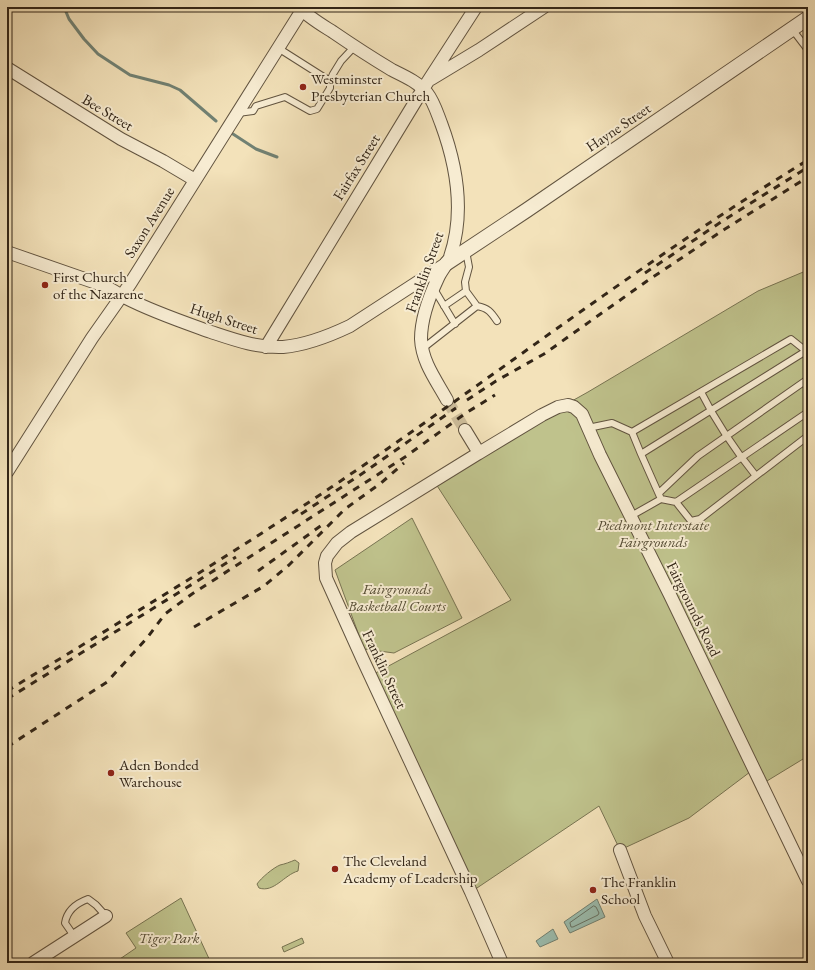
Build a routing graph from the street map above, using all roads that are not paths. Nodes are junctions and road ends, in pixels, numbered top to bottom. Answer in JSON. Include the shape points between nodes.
{"nodes":[{"id":1,"x":476,"y":7,"type":"edge"},
{"id":2,"x":544,"y":7,"type":"edge"},
{"id":3,"x":302,"y":8,"type":"edge"},
{"id":4,"x":808,"y":18,"type":"edge"},
{"id":5,"x":792,"y":29,"type":"junction"},
{"id":6,"x":354,"y":46,"type":"junction"},
{"id":7,"x":278,"y":48,"type":"junction"},
{"id":8,"x":808,"y":50,"type":"edge"},
{"id":9,"x":7,"y":68,"type":"edge"},
{"id":10,"x":330,"y":81,"type":"junction"},
{"id":11,"x":425,"y":85,"type":"junction"},
{"id":12,"x":237,"y":113,"type":"junction"},
{"id":13,"x":195,"y":180,"type":"junction"},
{"id":14,"x":466,"y":251,"type":"junction"},
{"id":15,"x":7,"y":252,"type":"edge"},
{"id":16,"x":447,"y":263,"type":"junction"},
{"id":17,"x":434,"y":289,"type":"junction"},
{"id":18,"x":466,"y":291,"type":"junction"},
{"id":19,"x":122,"y":295,"type":"junction"},
{"id":20,"x":444,"y":306,"type":"junction"},
{"id":21,"x":477,"y":306,"type":"junction"},
{"id":22,"x":497,"y":321,"type":"dead end"},
{"id":23,"x":455,"y":324,"type":"junction"},
{"id":24,"x":266,"y":347,"type":"junction"},
{"id":25,"x":422,"y":349,"type":"junction"},
{"id":26,"x":807,"y":352,"type":"edge"},
{"id":27,"x":808,"y":379,"type":"edge"},
{"id":28,"x":701,"y":392,"type":"junction"},
{"id":29,"x":447,"y":400,"type":"tunnel mouth"},
{"id":30,"x":710,"y":410,"type":"junction"},
{"id":31,"x":808,"y":412,"type":"edge"},
{"id":32,"x":588,"y":428,"type":"junction"},
{"id":33,"x":465,"y":430,"type":"tunnel mouth"},
{"id":34,"x":632,"y":432,"type":"junction"},
{"id":35,"x":727,"y":436,"type":"junction"},
{"id":36,"x":808,"y":436,"type":"edge"},
{"id":37,"x":479,"y":453,"type":"junction"},
{"id":38,"x":641,"y":454,"type":"junction"},
{"id":39,"x":741,"y":458,"type":"junction"},
{"id":40,"x":7,"y":472,"type":"edge"},
{"id":41,"x":756,"y":476,"type":"junction"},
{"id":42,"x":660,"y":496,"type":"junction"},
{"id":43,"x":676,"y":502,"type":"junction"},
{"id":44,"x":631,"y":516,"type":"junction"},
{"id":45,"x":620,"y":850,"type":"dead end"},
{"id":46,"x":808,"y":881,"type":"edge"},
{"id":47,"x":106,"y":916,"type":"joint"},
{"id":48,"x":74,"y":936,"type":"junction"},
{"id":49,"x":33,"y":963,"type":"edge"},
{"id":50,"x":502,"y":963,"type":"edge"},
{"id":51,"x":668,"y":963,"type":"edge"}],
"edges":[{"from":1,"to":11,"type":"street","name":"Fairfax Street"},
{"from":2,"to":11,"type":"street"},
{"from":3,"to":6,"type":"street","name":"Franklin Street"},
{"from":3,"to":7,"type":"street","name":"Saxon Avenue"},
{"from":4,"to":5,"type":"street","name":"Hayne Street"},
{"from":5,"to":8,"type":"lane"},
{"from":5,"to":14,"type":"street","name":"Hayne Street"},
{"from":6,"to":10,"type":"lane","via":[[341,61]]},
{"from":6,"to":11,"type":"street","name":"Franklin Street"},
{"from":7,"to":10,"type":"lane"},
{"from":7,"to":12,"type":"street","name":"Saxon Avenue"},
{"from":9,"to":13,"type":"street","name":"Bee Street","via":[[121,139]]},
{"from":10,"to":12,"type":"lane","via":[[330,88],[317,109],[310,111],[285,97],[256,106],[253,111]]},
{"from":11,"to":16,"type":"street","name":"Franklin Street","via":[[443,130],[456,179],[458,217]]},
{"from":11,"to":24,"type":"street","name":"Fairfax Street"},
{"from":12,"to":13,"type":"street","name":"Saxon Avenue"},
{"from":13,"to":19,"type":"street","name":"Saxon Avenue"},
{"from":14,"to":16,"type":"street","name":"Hayne Street"},
{"from":14,"to":18,"type":"lane","via":[[469,267],[465,282]]},
{"from":15,"to":19,"type":"street","name":"Hugh Street","via":[[105,286]]},
{"from":16,"to":17,"type":"street","name":"Franklin Street"},
{"from":16,"to":24,"type":"street","name":"Hugh Street","via":[[350,326],[333,334],[298,345]]},
{"from":17,"to":20,"type":"lane"},
{"from":17,"to":25,"type":"street","name":"Franklin Street","via":[[423,321]]},
{"from":18,"to":20,"type":"lane"},
{"from":18,"to":21,"type":"lane"},
{"from":19,"to":24,"type":"street","name":"Hugh Street","via":[[174,319],[242,343]]},
{"from":19,"to":40,"type":"street","name":"Saxon Avenue"},
{"from":20,"to":23,"type":"lane"},
{"from":21,"to":22,"type":"lane","via":[[485,308]]},
{"from":21,"to":23,"type":"lane"},
{"from":23,"to":25,"type":"lane"},
{"from":25,"to":29,"type":"street","name":"Franklin Street","via":[[426,364]]},
{"from":26,"to":28,"type":"lane","via":[[791,339]]},
{"from":26,"to":30,"type":"lane"},
{"from":27,"to":35,"type":"lane"},
{"from":28,"to":30,"type":"lane"},
{"from":28,"to":34,"type":"lane"},
{"from":30,"to":35,"type":"lane"},
{"from":30,"to":38,"type":"lane"},
{"from":31,"to":39,"type":"lane"},
{"from":32,"to":34,"type":"lane","via":[[612,423]]},
{"from":32,"to":37,"type":"street","name":"Fairgrounds Road","via":[[578,410],[563,405]]},
{"from":32,"to":44,"type":"street","name":"Fairgrounds Road"},
{"from":33,"to":37,"type":"street"},
{"from":34,"to":38,"type":"lane"},
{"from":35,"to":39,"type":"lane"},
{"from":35,"to":42,"type":"lane","via":[[698,456]]},
{"from":36,"to":41,"type":"lane"},
{"from":37,"to":50,"type":"street","name":"Franklin Street","via":[[351,532],[331,550],[327,556],[325,571]]},
{"from":38,"to":42,"type":"lane"},
{"from":39,"to":41,"type":"lane"},
{"from":39,"to":43,"type":"lane"},
{"from":41,"to":43,"type":"lane","via":[[700,519],[691,521]]},
{"from":42,"to":43,"type":"lane"},
{"from":42,"to":44,"type":"lane"},
{"from":44,"to":46,"type":"street","name":"Fairgrounds Road"},
{"from":45,"to":51,"type":"street","via":[[645,916]]},
{"from":47,"to":48,"type":"street"},
{"from":47,"to":48,"type":"lane","via":[[88,899],[80,902],[66,916],[65,923]]},
{"from":48,"to":49,"type":"street"}]}
